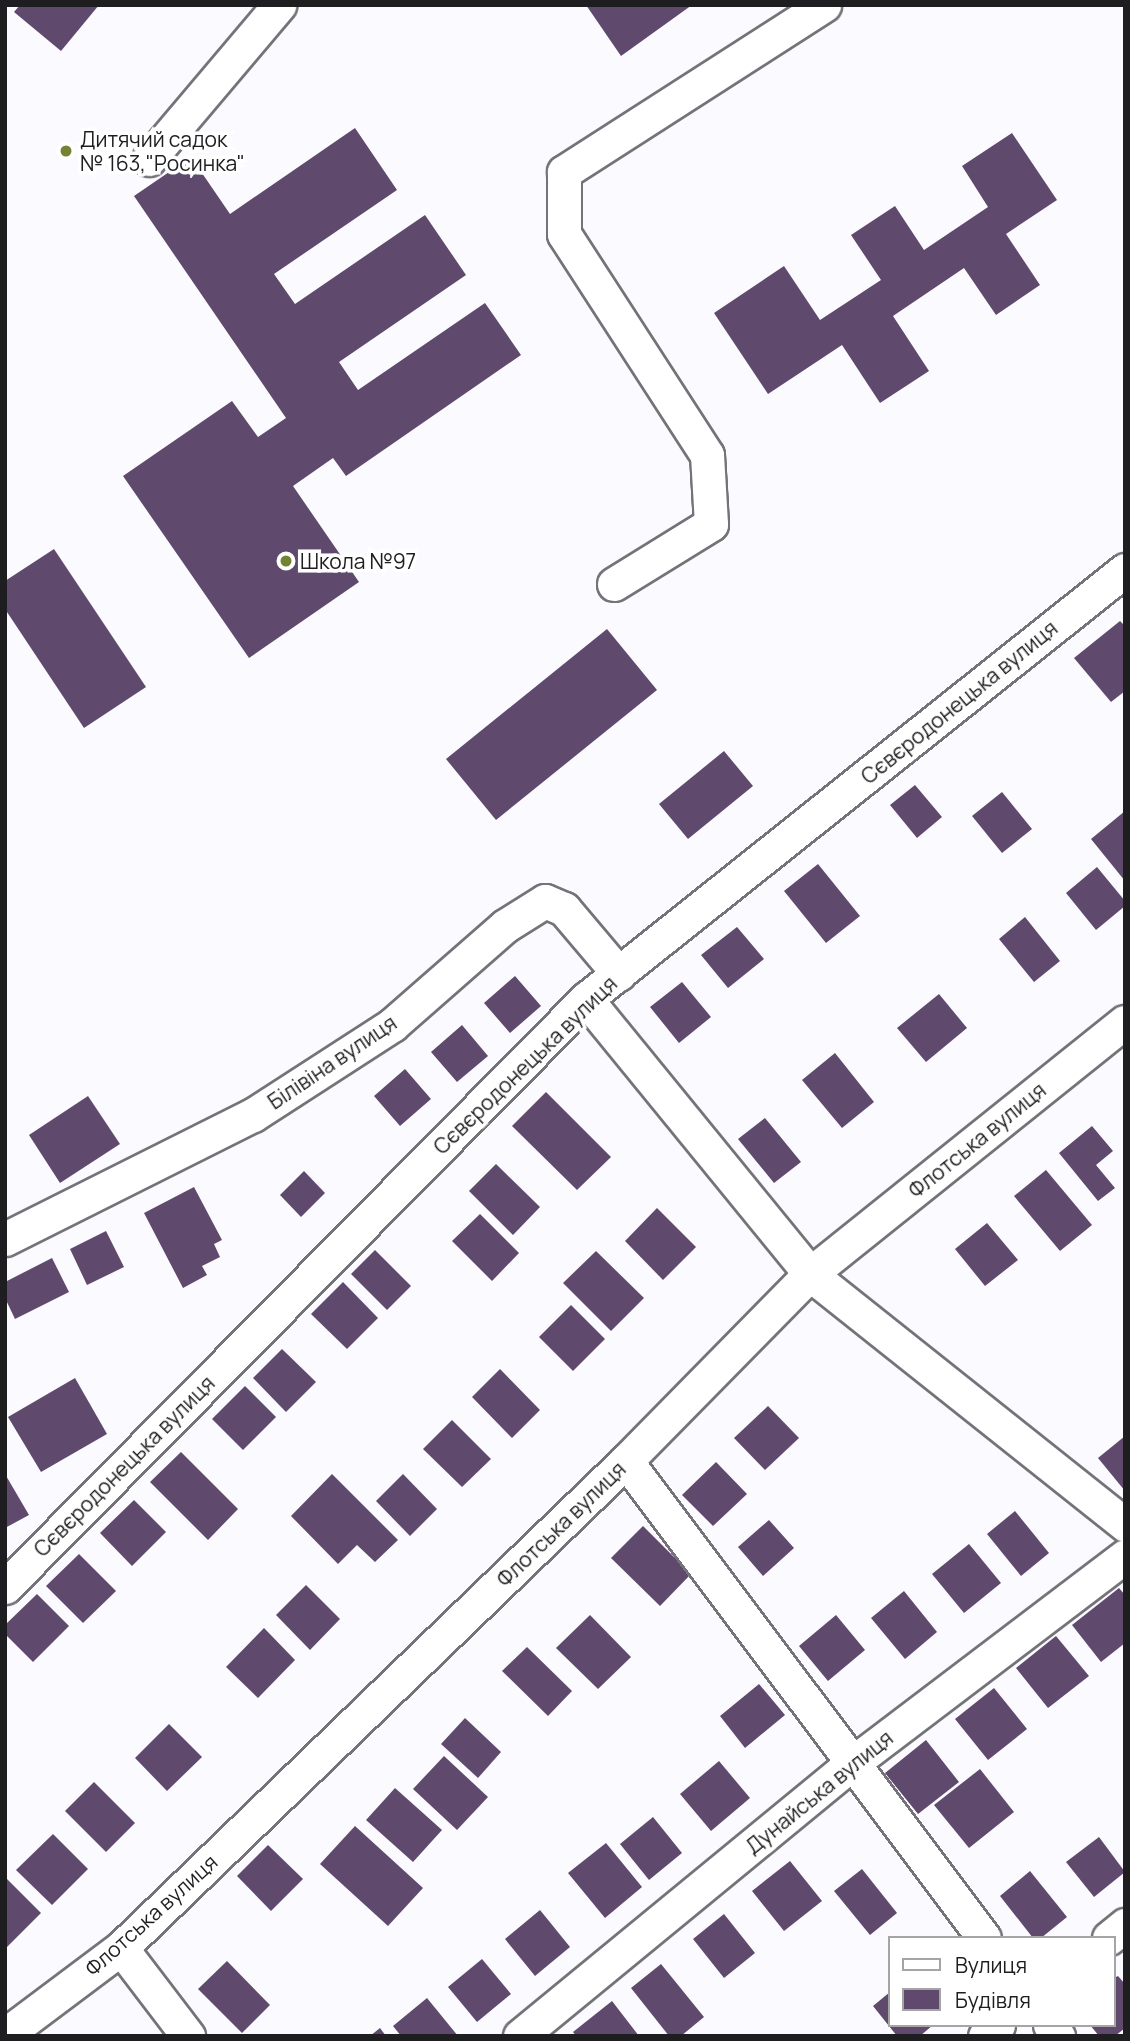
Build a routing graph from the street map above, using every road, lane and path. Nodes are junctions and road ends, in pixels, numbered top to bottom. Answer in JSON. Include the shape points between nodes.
{"nodes":[{"id":1,"x":279,"y":5,"type":"edge"},
{"id":2,"x":824,"y":5,"type":"edge"},
{"id":3,"x":149,"y":159,"type":"dead end"},
{"id":4,"x":1125,"y":570,"type":"edge"},
{"id":5,"x":614,"y":584,"type":"dead end"},
{"id":6,"x":619,"y":974,"type":"junction"},
{"id":7,"x":586,"y":999,"type":"junction"},
{"id":8,"x":1125,"y":1022,"type":"edge"},
{"id":9,"x":5,"y":1239,"type":"edge"},
{"id":10,"x":810,"y":1274,"type":"junction"},
{"id":11,"x":626,"y":1461,"type":"junction"},
{"id":12,"x":1125,"y":1525,"type":"edge"},
{"id":13,"x":1125,"y":1556,"type":"edge"},
{"id":14,"x":5,"y":1587,"type":"edge"},
{"id":15,"x":854,"y":1762,"type":"junction"},
{"id":16,"x":983,"y":1936,"type":"edge"},
{"id":17,"x":121,"y":1948,"type":"junction"},
{"id":18,"x":5,"y":2035,"type":"edge"},
{"id":19,"x":188,"y":2036,"type":"edge"},
{"id":20,"x":520,"y":2036,"type":"edge"}],
"edges":[{"from":1,"to":3,"type":"street"},
{"from":2,"to":5,"type":"street","via":[[564,172],[564,234],[707,455],[711,524]]},
{"from":4,"to":6,"type":"street","name":"Сєвєродонецька вулиця"},
{"from":6,"to":7,"type":"street","name":"Сєвєродонецька вулиця"},
{"from":6,"to":9,"type":"street","name":"Білівіна вулиця","via":[[564,909],[545,901],[505,926],[392,1025],[253,1115]]},
{"from":7,"to":10,"type":"street"},
{"from":7,"to":14,"type":"street","name":"Сєвєродонецька вулиця"},
{"from":8,"to":10,"type":"street","name":"Флотська вулиця"},
{"from":10,"to":11,"type":"street","name":"Флотська вулиця"},
{"from":10,"to":12,"type":"street"},
{"from":11,"to":15,"type":"street"},
{"from":11,"to":17,"type":"street","name":"Флотська вулиця"},
{"from":13,"to":15,"type":"street","name":"Дунайська вулиця"},
{"from":15,"to":16,"type":"street"},
{"from":15,"to":20,"type":"street","name":"Дунайська вулиця"},
{"from":17,"to":18,"type":"street","name":"Флотська вулиця"},
{"from":17,"to":19,"type":"street"}]}
